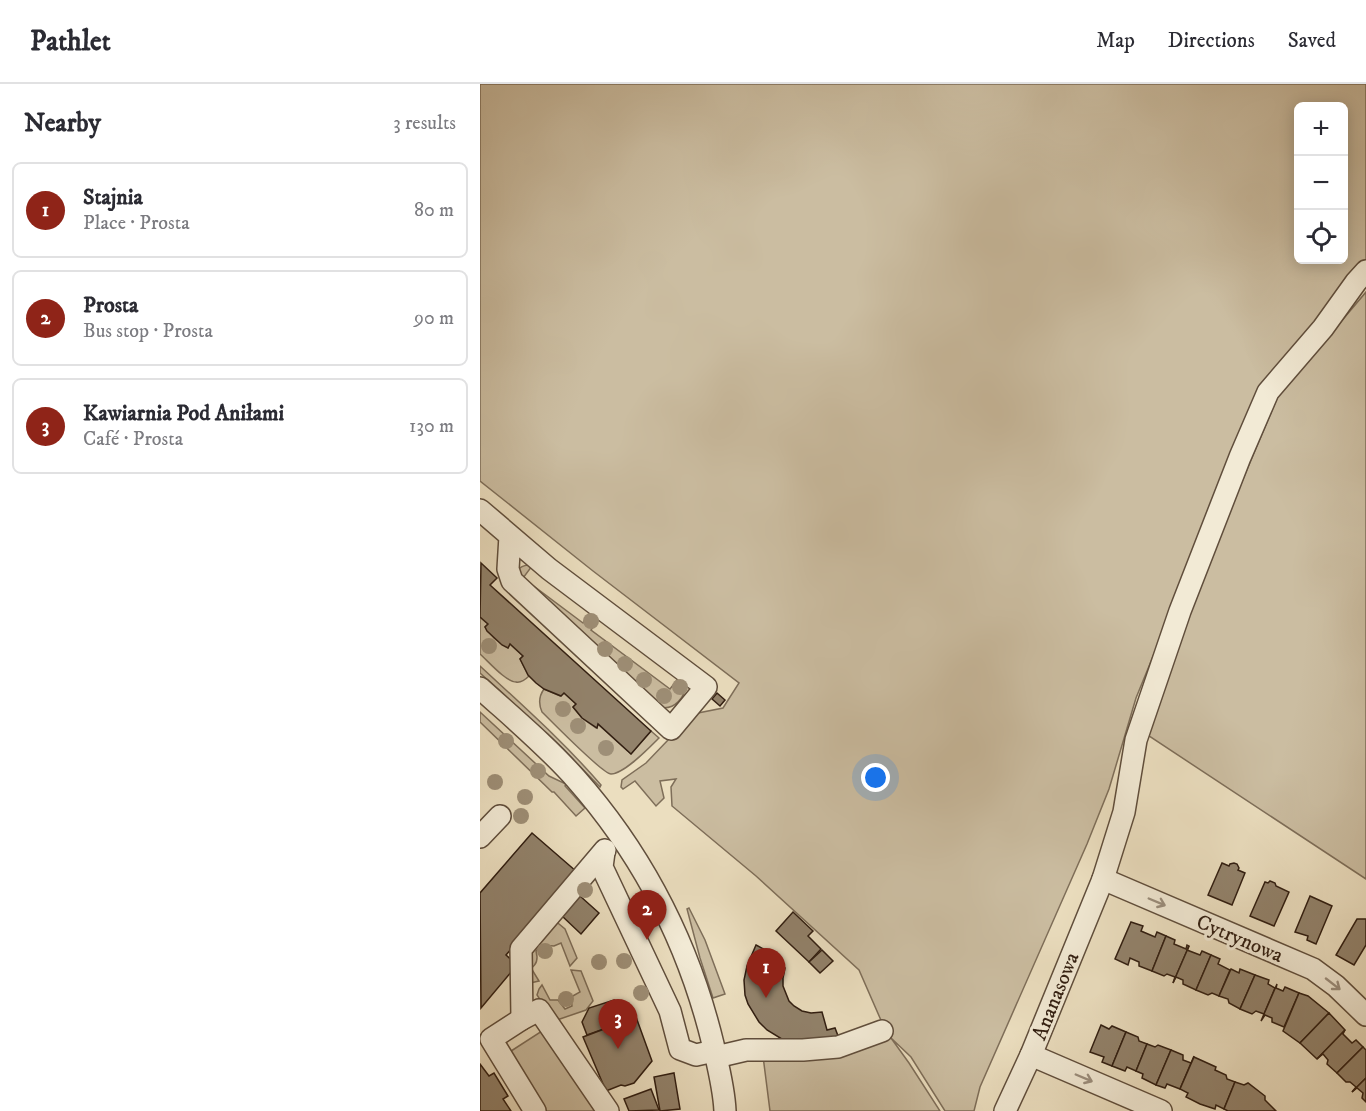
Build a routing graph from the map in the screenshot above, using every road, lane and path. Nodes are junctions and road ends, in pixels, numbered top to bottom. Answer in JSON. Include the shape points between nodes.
{"nodes":[{"id":1,"x":1366,"y":271,"type":"edge"},
{"id":2,"x":484,"y":521,"type":"edge"},
{"id":3,"x":510,"y":536,"type":"junction"},
{"id":4,"x":480,"y":688,"type":"edge"},
{"id":5,"x":500,"y":816,"type":"dead end"},
{"id":6,"x":620,"y":834,"type":"junction"},
{"id":7,"x":480,"y":837,"type":"edge"},
{"id":8,"x":604,"y":852,"type":"junction"},
{"id":9,"x":1103,"y":879,"type":"junction"},
{"id":10,"x":1366,"y":1015,"type":"edge"},
{"id":11,"x":522,"y":1019,"type":"junction"},
{"id":12,"x":882,"y":1031,"type":"dead end"},
{"id":13,"x":715,"y":1054,"type":"junction"},
{"id":14,"x":1031,"y":1055,"type":"junction"},
{"id":15,"x":719,"y":1110,"type":"edge"},
{"id":16,"x":535,"y":1111,"type":"edge"},
{"id":17,"x":608,"y":1111,"type":"edge"},
{"id":18,"x":1005,"y":1111,"type":"edge"},
{"id":19,"x":1161,"y":1111,"type":"edge"}],
"edges":[{"from":1,"to":9,"type":"street","name":"Ananasowa","via":[[1268,392],[1179,611],[1136,740],[1124,812]]},
{"from":2,"to":3,"type":"street"},
{"from":3,"to":3,"type":"street","via":[[508,569],[512,581],[671,729],[706,687]]},
{"from":4,"to":6,"type":"street","via":[[576,778]]},
{"from":5,"to":7,"type":"street"},
{"from":6,"to":8,"type":"street"},
{"from":6,"to":13,"type":"street","via":[[646,874],[679,939]]},
{"from":8,"to":11,"type":"street","via":[[521,949]]},
{"from":8,"to":13,"type":"street","via":[[602,867],[670,1011],[680,1049],[696,1055]]},
{"from":9,"to":10,"type":"street","name":"Cytrynowa","one_way":true,"via":[[1313,969]]},
{"from":9,"to":14,"type":"street","name":"Ananasowa"},
{"from":11,"to":16,"type":"street","via":[[492,1039]]},
{"from":11,"to":17,"type":"street","via":[[539,1010]]},
{"from":12,"to":13,"type":"street","via":[[838,1047]]},
{"from":13,"to":15,"type":"street"},
{"from":14,"to":18,"type":"street","name":"Ananasowa"},
{"from":14,"to":19,"type":"street","one_way":true}]}
